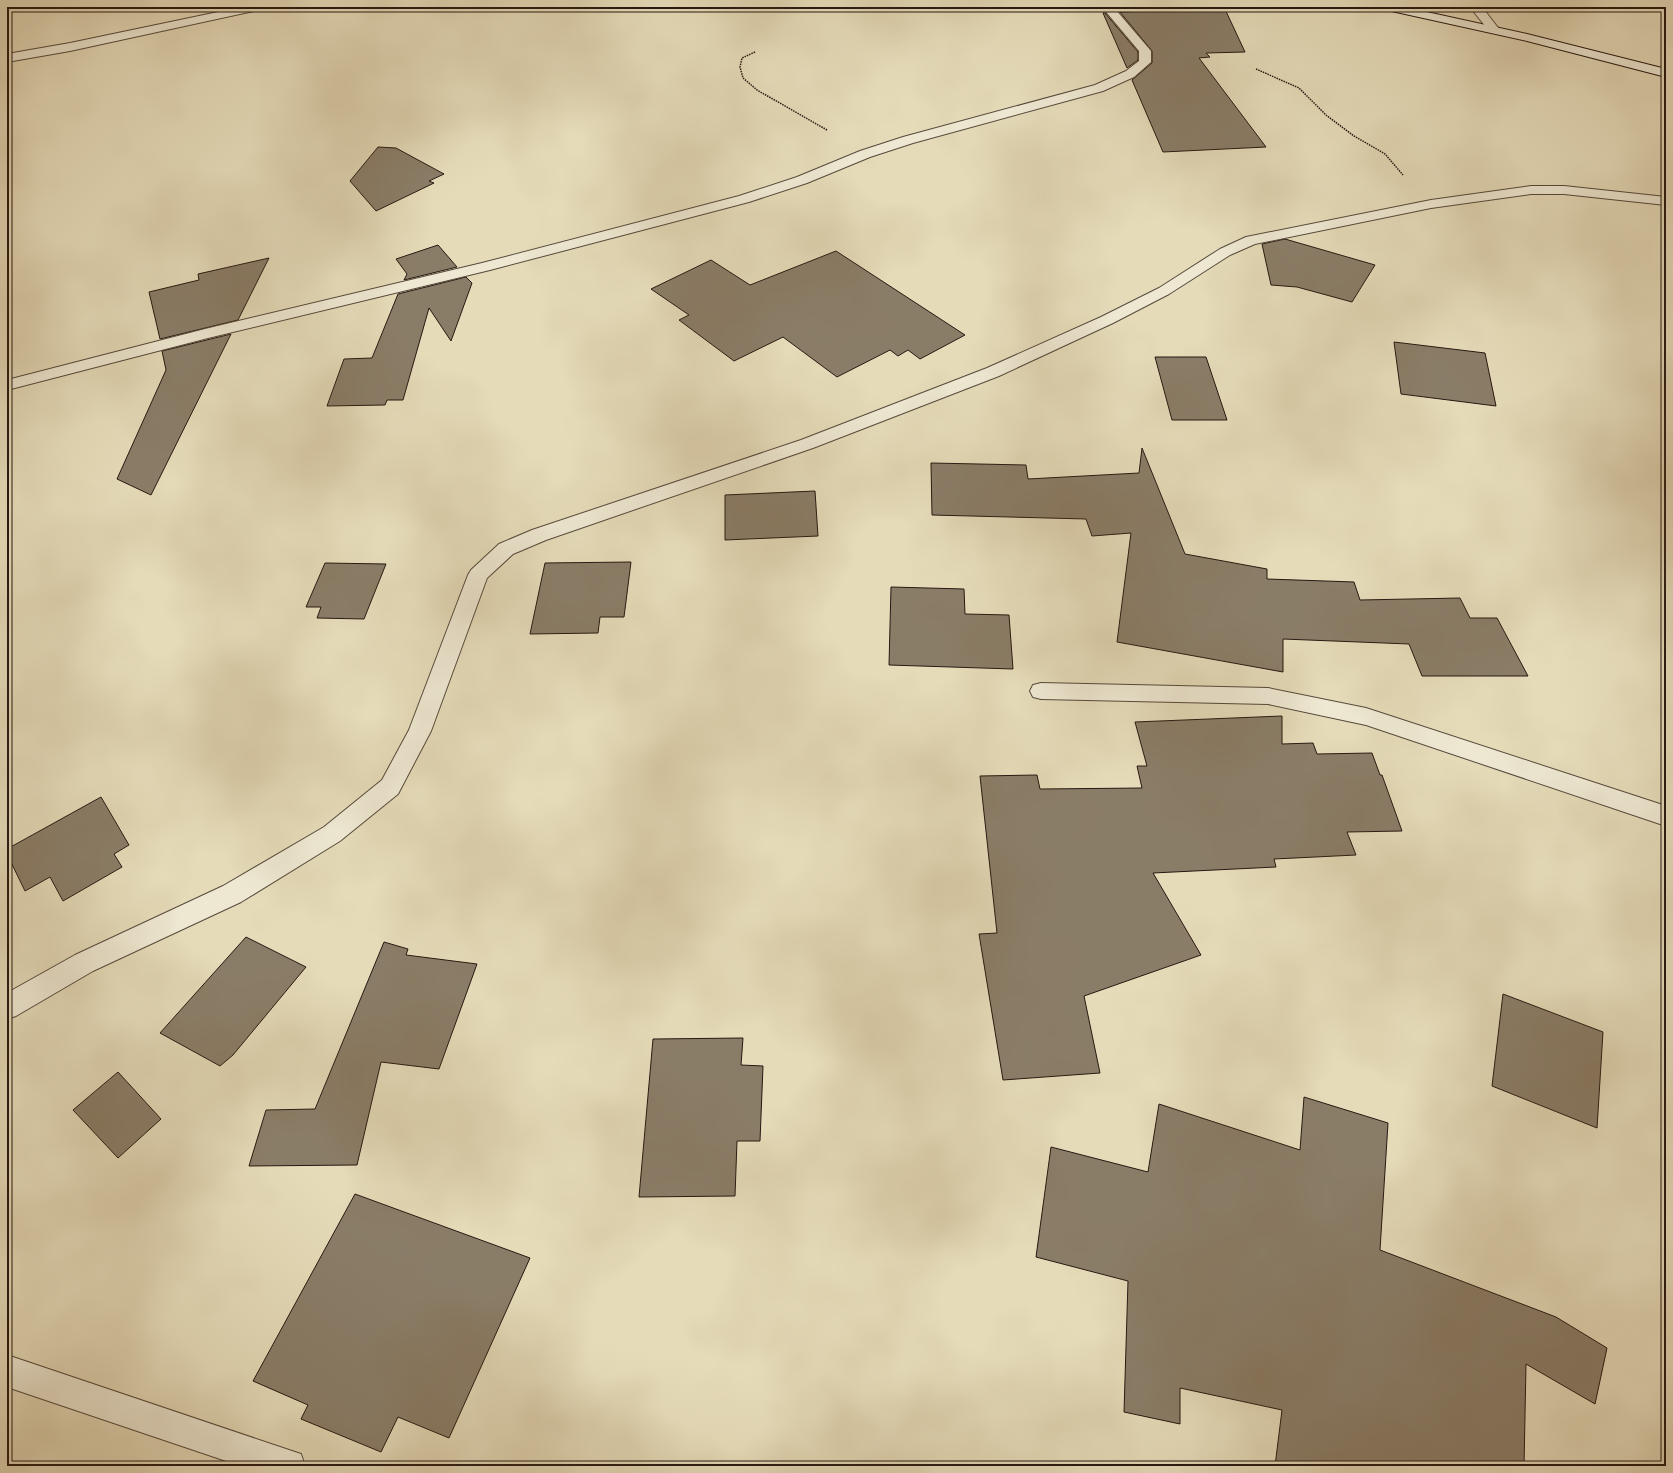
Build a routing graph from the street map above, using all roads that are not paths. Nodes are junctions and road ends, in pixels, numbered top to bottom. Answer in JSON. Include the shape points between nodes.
{"nodes":[{"id":1,"x":258,"y":7,"type":"edge"},
{"id":2,"x":1110,"y":7,"type":"edge"},
{"id":3,"x":1387,"y":7,"type":"edge"},
{"id":4,"x":1476,"y":7,"type":"edge"},
{"id":5,"x":1493,"y":29,"type":"junction"},
{"id":6,"x":7,"y":58,"type":"edge"},
{"id":7,"x":1666,"y":73,"type":"edge"},
{"id":8,"x":1666,"y":201,"type":"edge"},
{"id":9,"x":7,"y":386,"type":"edge"},
{"id":10,"x":1041,"y":690,"type":"dead end"},
{"id":11,"x":1666,"y":816,"type":"edge"},
{"id":12,"x":7,"y":1007,"type":"edge"},
{"id":13,"x":7,"y":1371,"type":"edge"},
{"id":14,"x":289,"y":1466,"type":"edge"}],
"edges":[{"from":1,"to":6,"type":"street"},
{"from":2,"to":9,"type":"street","via":[[1145,50],[1145,62],[1130,74],[1099,88],[908,140],[744,199],[485,267],[205,334]]},
{"from":3,"to":5,"type":"street"},
{"from":4,"to":5,"type":"street"},
{"from":5,"to":7,"type":"street","via":[[1585,50]]},
{"from":8,"to":12,"type":"street","via":[[1564,190],[1531,190],[1431,204],[1251,240],[1225,252],[1164,291],[993,372],[807,444],[539,535],[506,549],[478,574],[420,731],[390,787],[332,834],[232,894],[84,963]]},
{"from":10,"to":11,"type":"street","via":[[1268,696],[1366,717]]},
{"from":13,"to":14,"type":"street"}]}
